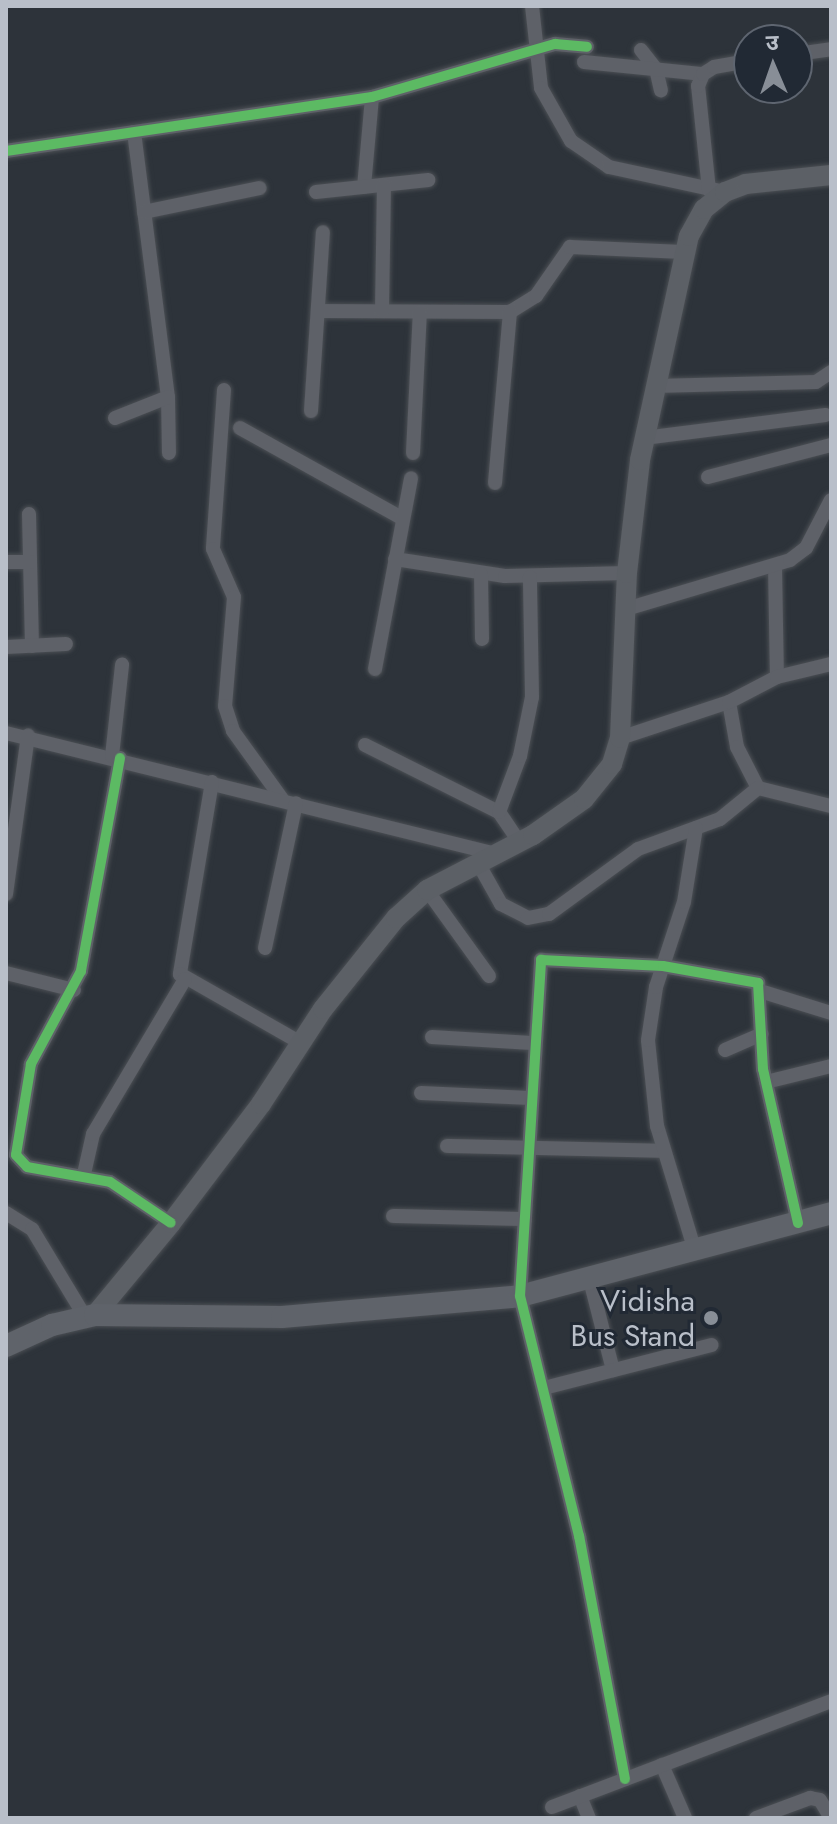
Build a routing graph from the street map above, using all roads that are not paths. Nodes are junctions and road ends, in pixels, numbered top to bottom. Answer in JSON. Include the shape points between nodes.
{"nodes":[{"id":1,"x":532,"y":6,"type":"edge"},
{"id":2,"x":641,"y":50,"type":"dead end"},
{"id":3,"x":534,"y":53,"type":"junction"},
{"id":4,"x":733,"y":66,"type":"edge"},
{"id":5,"x":656,"y":69,"type":"junction"},
{"id":6,"x":703,"y":74,"type":"junction"},
{"id":7,"x":661,"y":90,"type":"dead end"},
{"id":8,"x":372,"y":97,"type":"junction"},
{"id":9,"x":134,"y":132,"type":"junction"},
{"id":10,"x":6,"y":151,"type":"edge"},
{"id":11,"x":831,"y":175,"type":"edge"},
{"id":12,"x":428,"y":180,"type":"dead end"},
{"id":13,"x":384,"y":185,"type":"junction"},
{"id":14,"x":364,"y":187,"type":"junction"},
{"id":15,"x":260,"y":188,"type":"dead end"},
{"id":16,"x":717,"y":191,"type":"junction"},
{"id":17,"x":316,"y":192,"type":"dead end"},
{"id":18,"x":144,"y":212,"type":"junction"},
{"id":19,"x":323,"y":232,"type":"dead end"},
{"id":20,"x":683,"y":252,"type":"junction"},
{"id":21,"x":318,"y":311,"type":"junction"},
{"id":22,"x":382,"y":311,"type":"junction"},
{"id":23,"x":420,"y":312,"type":"junction"},
{"id":24,"x":510,"y":312,"type":"junction"},
{"id":25,"x":831,"y":372,"type":"edge"},
{"id":26,"x":654,"y":386,"type":"junction"},
{"id":27,"x":224,"y":390,"type":"dead end"},
{"id":28,"x":168,"y":397,"type":"junction"},
{"id":29,"x":311,"y":411,"type":"dead end"},
{"id":30,"x":826,"y":415,"type":"dead end"},
{"id":31,"x":115,"y":418,"type":"dead end"},
{"id":32,"x":240,"y":428,"type":"dead end"},
{"id":33,"x":644,"y":438,"type":"junction"},
{"id":34,"x":831,"y":445,"type":"edge"},
{"id":35,"x":169,"y":453,"type":"dead end"},
{"id":36,"x":413,"y":453,"type":"dead end"},
{"id":37,"x":708,"y":477,"type":"dead end"},
{"id":38,"x":411,"y":478,"type":"dead end"},
{"id":39,"x":495,"y":483,"type":"dead end"},
{"id":40,"x":831,"y":500,"type":"edge"},
{"id":41,"x":29,"y":514,"type":"dead end"},
{"id":42,"x":402,"y":518,"type":"junction"},
{"id":43,"x":395,"y":559,"type":"junction"},
{"id":44,"x":6,"y":562,"type":"edge"},
{"id":45,"x":30,"y":562,"type":"junction"},
{"id":46,"x":775,"y":566,"type":"junction"},
{"id":47,"x":627,"y":573,"type":"junction"},
{"id":48,"x":481,"y":574,"type":"junction"},
{"id":49,"x":530,"y":577,"type":"junction"},
{"id":50,"x":626,"y":609,"type":"junction"},
{"id":51,"x":482,"y":639,"type":"dead end"},
{"id":52,"x":66,"y":644,"type":"dead end"},
{"id":53,"x":32,"y":646,"type":"junction"},
{"id":54,"x":6,"y":647,"type":"edge"},
{"id":55,"x":831,"y":664,"type":"edge"},
{"id":56,"x":122,"y":665,"type":"dead end"},
{"id":57,"x":375,"y":669,"type":"dead end"},
{"id":58,"x":777,"y":677,"type":"junction"},
{"id":59,"x":729,"y":702,"type":"junction"},
{"id":60,"x":6,"y":733,"type":"edge"},
{"id":61,"x":28,"y":736,"type":"junction"},
{"id":62,"x":620,"y":738,"type":"junction"},
{"id":63,"x":365,"y":745,"type":"dead end"},
{"id":64,"x":116,"y":757,"type":"junction"},
{"id":65,"x":212,"y":782,"type":"junction"},
{"id":66,"x":758,"y":788,"type":"junction"},
{"id":67,"x":289,"y":801,"type":"junction"},
{"id":68,"x":831,"y":806,"type":"edge"},
{"id":69,"x":499,"y":812,"type":"junction"},
{"id":70,"x":696,"y":828,"type":"junction"},
{"id":71,"x":519,"y":842,"type":"junction"},
{"id":72,"x":487,"y":858,"type":"junction"},
{"id":73,"x":427,"y":890,"type":"junction"},
{"id":74,"x":6,"y":894,"type":"edge"},
{"id":75,"x":265,"y":948,"type":"dead end"},
{"id":76,"x":663,"y":966,"type":"junction"},
{"id":77,"x":6,"y":973,"type":"edge"},
{"id":78,"x":489,"y":976,"type":"dead end"},
{"id":79,"x":185,"y":979,"type":"junction"},
{"id":80,"x":74,"y":990,"type":"junction"},
{"id":81,"x":760,"y":991,"type":"junction"},
{"id":82,"x":831,"y":1013,"type":"edge"},
{"id":83,"x":762,"y":1034,"type":"junction"},
{"id":84,"x":432,"y":1037,"type":"dead end"},
{"id":85,"x":301,"y":1043,"type":"junction"},
{"id":86,"x":532,"y":1043,"type":"junction"},
{"id":87,"x":725,"y":1050,"type":"dead end"},
{"id":88,"x":831,"y":1066,"type":"edge"},
{"id":89,"x":766,"y":1082,"type":"junction"},
{"id":90,"x":421,"y":1093,"type":"dead end"},
{"id":91,"x":530,"y":1098,"type":"junction"},
{"id":92,"x":447,"y":1146,"type":"dead end"},
{"id":93,"x":528,"y":1150,"type":"junction"},
{"id":94,"x":664,"y":1151,"type":"junction"},
{"id":95,"x":84,"y":1174,"type":"junction"},
{"id":96,"x":6,"y":1213,"type":"edge"},
{"id":97,"x":831,"y":1213,"type":"edge"},
{"id":98,"x":393,"y":1216,"type":"dead end"},
{"id":99,"x":525,"y":1219,"type":"junction"},
{"id":100,"x":171,"y":1223,"type":"junction"},
{"id":101,"x":798,"y":1223,"type":"junction"},
{"id":102,"x":695,"y":1251,"type":"junction"},
{"id":103,"x":590,"y":1280,"type":"junction"},
{"id":104,"x":520,"y":1296,"type":"junction"},
{"id":105,"x":90,"y":1316,"type":"junction"},
{"id":106,"x":712,"y":1345,"type":"dead end"},
{"id":107,"x":6,"y":1346,"type":"edge"},
{"id":108,"x":613,"y":1370,"type":"junction"},
{"id":109,"x":544,"y":1388,"type":"junction"},
{"id":110,"x":831,"y":1701,"type":"edge"},
{"id":111,"x":662,"y":1765,"type":"junction"},
{"id":112,"x":625,"y":1779,"type":"junction"},
{"id":113,"x":580,"y":1796,"type":"junction"},
{"id":114,"x":552,"y":1807,"type":"dead end"},
{"id":115,"x":589,"y":1818,"type":"edge"},
{"id":116,"x":685,"y":1818,"type":"edge"},
{"id":117,"x":756,"y":1818,"type":"edge"},
{"id":118,"x":831,"y":1818,"type":"edge"}],
"edges":[{"from":1,"to":3,"type":"street"},
{"from":2,"to":5,"type":"street"},
{"from":3,"to":5,"type":"street","via":[[555,44]]},
{"from":3,"to":8,"type":"street"},
{"from":3,"to":16,"type":"street","via":[[551,111],[571,141],[609,167]]},
{"from":4,"to":6,"type":"street"},
{"from":5,"to":6,"type":"street"},
{"from":5,"to":7,"type":"street"},
{"from":6,"to":16,"type":"street","via":[[698,86]]},
{"from":8,"to":9,"type":"street"},
{"from":8,"to":14,"type":"street"},
{"from":9,"to":10,"type":"street"},
{"from":9,"to":18,"type":"street"},
{"from":11,"to":16,"type":"main road"},
{"from":12,"to":13,"type":"street"},
{"from":13,"to":14,"type":"street"},
{"from":13,"to":22,"type":"street"},
{"from":14,"to":17,"type":"street"},
{"from":15,"to":18,"type":"street"},
{"from":16,"to":20,"type":"main road"},
{"from":18,"to":28,"type":"street"},
{"from":19,"to":21,"type":"street"},
{"from":20,"to":24,"type":"street","via":[[570,247],[536,296]]},
{"from":20,"to":26,"type":"main road"},
{"from":21,"to":22,"type":"street"},
{"from":21,"to":29,"type":"street"},
{"from":22,"to":23,"type":"street"},
{"from":23,"to":24,"type":"street"},
{"from":23,"to":36,"type":"street"},
{"from":24,"to":39,"type":"street"},
{"from":25,"to":26,"type":"street","via":[[816,382]]},
{"from":26,"to":33,"type":"main road"},
{"from":27,"to":67,"type":"street","via":[[213,549],[234,597],[225,706],[233,731]]},
{"from":28,"to":31,"type":"street"},
{"from":28,"to":35,"type":"street"},
{"from":30,"to":33,"type":"street"},
{"from":32,"to":42,"type":"street"},
{"from":33,"to":47,"type":"main road"},
{"from":34,"to":37,"type":"street"},
{"from":38,"to":42,"type":"street"},
{"from":40,"to":46,"type":"street","via":[[806,548]]},
{"from":41,"to":45,"type":"street"},
{"from":42,"to":43,"type":"street"},
{"from":43,"to":48,"type":"street"},
{"from":43,"to":57,"type":"street"},
{"from":44,"to":45,"type":"street"},
{"from":45,"to":53,"type":"street"},
{"from":46,"to":50,"type":"street"},
{"from":46,"to":58,"type":"street"},
{"from":47,"to":49,"type":"street"},
{"from":47,"to":50,"type":"main road"},
{"from":48,"to":49,"type":"street"},
{"from":48,"to":51,"type":"street"},
{"from":49,"to":69,"type":"street","via":[[532,697],[520,756]]},
{"from":50,"to":62,"type":"main road"},
{"from":52,"to":53,"type":"street"},
{"from":53,"to":54,"type":"street"},
{"from":55,"to":58,"type":"street"},
{"from":56,"to":64,"type":"street"},
{"from":58,"to":59,"type":"street"},
{"from":59,"to":62,"type":"street"},
{"from":59,"to":66,"type":"street","via":[[737,747]]},
{"from":60,"to":61,"type":"street"},
{"from":61,"to":64,"type":"street"},
{"from":61,"to":74,"type":"street"},
{"from":62,"to":71,"type":"main road","via":[[612,764],[584,799]]},
{"from":63,"to":69,"type":"street"},
{"from":64,"to":65,"type":"street"},
{"from":64,"to":80,"type":"street"},
{"from":65,"to":67,"type":"street"},
{"from":65,"to":79,"type":"street","via":[[178,963]]},
{"from":66,"to":68,"type":"street"},
{"from":66,"to":70,"type":"street","via":[[738,809]]},
{"from":67,"to":72,"type":"street"},
{"from":67,"to":75,"type":"street"},
{"from":69,"to":71,"type":"street"},
{"from":70,"to":72,"type":"street","via":[[638,849],[549,914],[528,918],[501,904]]},
{"from":70,"to":76,"type":"street","via":[[684,902]]},
{"from":71,"to":72,"type":"main road"},
{"from":72,"to":73,"type":"main road"},
{"from":73,"to":78,"type":"street"},
{"from":73,"to":85,"type":"main road","via":[[396,918]]},
{"from":76,"to":81,"type":"street","via":[[750,978]]},
{"from":76,"to":86,"type":"street","via":[[541,960]]},
{"from":76,"to":94,"type":"street","via":[[648,1040],[650,1085]]},
{"from":77,"to":80,"type":"street"},
{"from":79,"to":85,"type":"street"},
{"from":79,"to":95,"type":"street","via":[[93,1134]]},
{"from":80,"to":95,"type":"street","via":[[31,1064],[16,1155],[27,1167]]},
{"from":81,"to":82,"type":"street"},
{"from":81,"to":83,"type":"street"},
{"from":83,"to":87,"type":"street"},
{"from":83,"to":89,"type":"street"},
{"from":84,"to":86,"type":"street"},
{"from":85,"to":100,"type":"main road"},
{"from":86,"to":91,"type":"street"},
{"from":88,"to":89,"type":"street"},
{"from":89,"to":101,"type":"street"},
{"from":90,"to":91,"type":"street"},
{"from":91,"to":93,"type":"street"},
{"from":92,"to":93,"type":"street"},
{"from":93,"to":94,"type":"street"},
{"from":93,"to":99,"type":"street"},
{"from":94,"to":102,"type":"street"},
{"from":95,"to":100,"type":"street","via":[[135,1195]]},
{"from":96,"to":105,"type":"street","via":[[32,1229]]},
{"from":97,"to":101,"type":"main road"},
{"from":98,"to":99,"type":"street"},
{"from":99,"to":104,"type":"street"},
{"from":100,"to":105,"type":"main road"},
{"from":101,"to":102,"type":"main road"},
{"from":102,"to":103,"type":"main road"},
{"from":103,"to":104,"type":"main road"},
{"from":103,"to":108,"type":"street"},
{"from":104,"to":105,"type":"main road","via":[[282,1317]]},
{"from":104,"to":109,"type":"street"},
{"from":105,"to":107,"type":"main road","via":[[52,1325]]},
{"from":106,"to":108,"type":"street"},
{"from":108,"to":109,"type":"street"},
{"from":109,"to":112,"type":"street","via":[[579,1536]]},
{"from":110,"to":111,"type":"street"},
{"from":111,"to":112,"type":"street"},
{"from":111,"to":116,"type":"street"},
{"from":112,"to":113,"type":"street"},
{"from":113,"to":114,"type":"street"},
{"from":113,"to":115,"type":"street"},
{"from":117,"to":118,"type":"street","via":[[810,1798],[820,1800]]}]}
